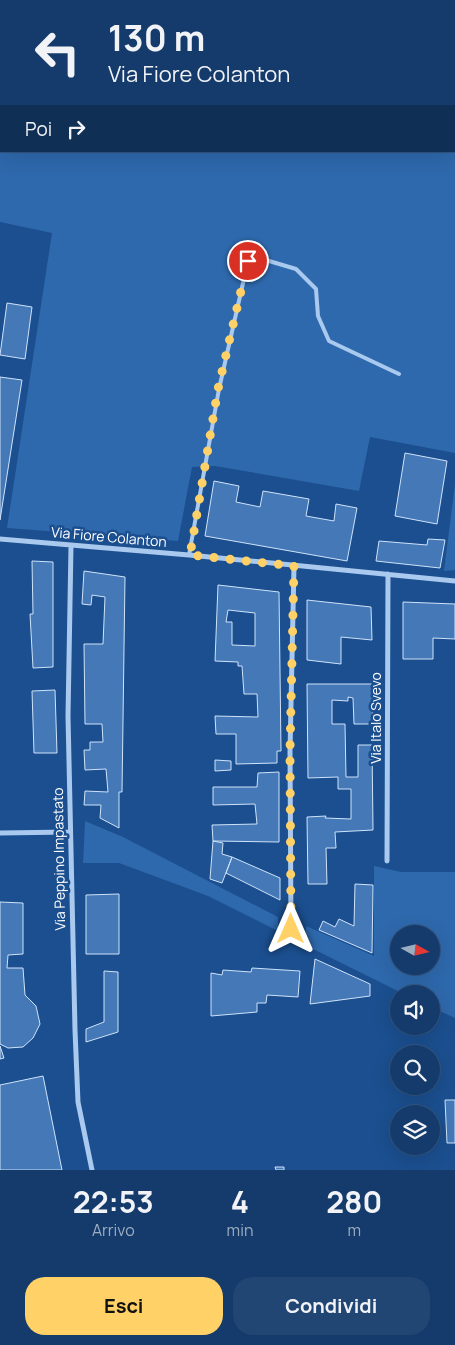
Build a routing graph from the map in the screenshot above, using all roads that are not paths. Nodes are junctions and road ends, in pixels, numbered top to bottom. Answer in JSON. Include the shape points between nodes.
{"nodes":[{"id":1,"x":399,"y":374,"type":"dead end"},
{"id":2,"x":0,"y":539,"type":"edge"},
{"id":3,"x":71,"y":546,"type":"junction"},
{"id":4,"x":190,"y":555,"type":"junction"},
{"id":5,"x":294,"y":566,"type":"junction"},
{"id":6,"x":388,"y":574,"type":"junction"},
{"id":7,"x":455,"y":581,"type":"edge"},
{"id":8,"x":70,"y":832,"type":"junction"},
{"id":9,"x":0,"y":833,"type":"edge"},
{"id":10,"x":387,"y":861,"type":"dead end"},
{"id":11,"x":291,"y":929,"type":"dead end"},
{"id":12,"x":92,"y":1170,"type":"edge"}],
"edges":[{"from":1,"to":4,"type":"lane","via":[[329,341],[318,316],[316,289],[296,269],[259,258],[248,261],[218,389]]},
{"from":2,"to":3,"type":"street","name":"Via Fiore Colanton"},
{"from":3,"to":4,"type":"street","name":"Via Fiore Colanton"},
{"from":3,"to":8,"type":"street","name":"Via Peppino Impastato"},
{"from":4,"to":5,"type":"street","name":"Via Fiore Colanton"},
{"from":5,"to":6,"type":"street","name":"Via Fiore Colanton"},
{"from":5,"to":11,"type":"street"},
{"from":6,"to":7,"type":"street","name":"Via Fiore Colanton"},
{"from":6,"to":10,"type":"street","name":"Via Italo Svevo"},
{"from":8,"to":9,"type":"street"},
{"from":8,"to":12,"type":"street","name":"Via Peppino Impastato","via":[[78,1102]]}]}
